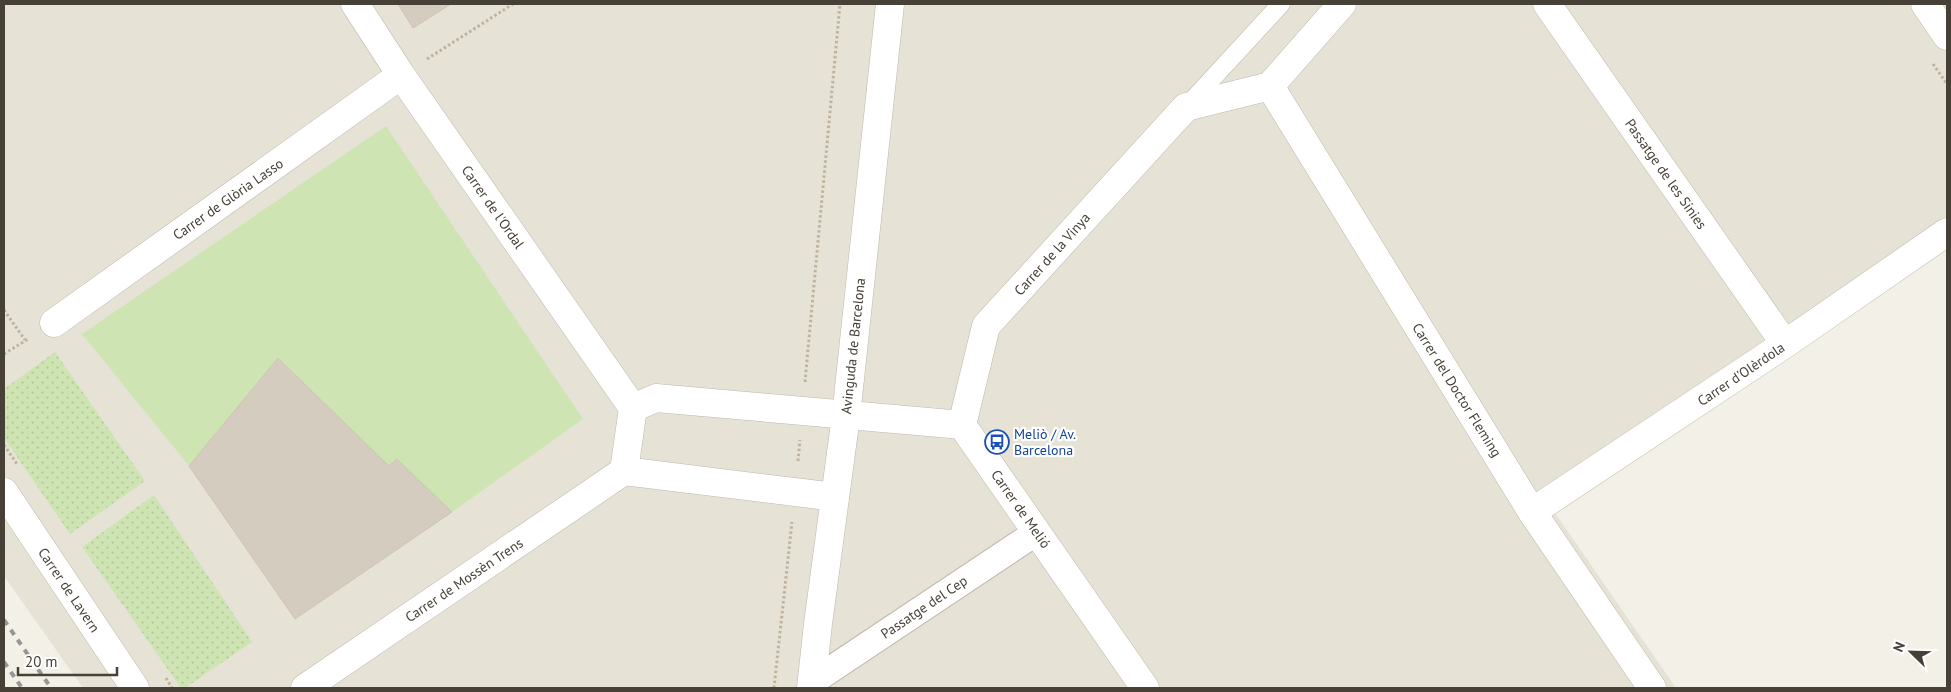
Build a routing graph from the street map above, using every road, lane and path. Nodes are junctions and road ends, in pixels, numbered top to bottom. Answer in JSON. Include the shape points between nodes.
{"nodes":[{"id":1,"x":355,"y":4,"type":"edge"},
{"id":2,"x":513,"y":4,"type":"edge"},
{"id":3,"x":840,"y":4,"type":"edge"},
{"id":4,"x":890,"y":4,"type":"edge"},
{"id":5,"x":1281,"y":4,"type":"edge"},
{"id":6,"x":1342,"y":4,"type":"edge"},
{"id":7,"x":1547,"y":4,"type":"edge"},
{"id":8,"x":1925,"y":4,"type":"edge"},
{"id":9,"x":1947,"y":36,"type":"edge"},
{"id":10,"x":402,"y":75,"type":"junction"},
{"id":11,"x":1270,"y":86,"type":"junction"},
{"id":12,"x":1186,"y":106,"type":"junction"},
{"id":13,"x":1947,"y":232,"type":"edge"},
{"id":14,"x":4,"y":310,"type":"edge"},
{"id":15,"x":54,"y":322,"type":"dead end"},
{"id":16,"x":25,"y":340,"type":"dead end"},
{"id":17,"x":1785,"y":344,"type":"junction"},
{"id":18,"x":633,"y":408,"type":"junction"},
{"id":19,"x":802,"y":412,"type":"junction"},
{"id":20,"x":846,"y":416,"type":"junction"},
{"id":21,"x":962,"y":425,"type":"junction"},
{"id":22,"x":624,"y":471,"type":"junction"},
{"id":23,"x":4,"y":492,"type":"edge"},
{"id":24,"x":795,"y":493,"type":"junction"},
{"id":25,"x":835,"y":498,"type":"junction"},
{"id":26,"x":1532,"y":512,"type":"junction"},
{"id":27,"x":1037,"y":532,"type":"junction"},
{"id":28,"x":811,"y":685,"type":"edge"},
{"id":29,"x":135,"y":688,"type":"edge"},
{"id":30,"x":305,"y":688,"type":"edge"},
{"id":31,"x":774,"y":688,"type":"edge"},
{"id":32,"x":1145,"y":688,"type":"edge"},
{"id":33,"x":1652,"y":688,"type":"edge"}],
"edges":[{"from":1,"to":10,"type":"street","name":"Carrer de l'Ordal"},
{"from":2,"to":10,"type":"path"},
{"from":3,"to":19,"type":"path"},
{"from":4,"to":20,"type":"street","name":"Avinguda de Barcelona"},
{"from":5,"to":12,"type":"lane","name":"Carrer de la Vinya"},
{"from":6,"to":11,"type":"street"},
{"from":7,"to":17,"type":"street","name":"Passatge de les Sínies"},
{"from":8,"to":9,"type":"street"},
{"from":10,"to":15,"type":"street","name":"Carrer de Glòria Lasso"},
{"from":10,"to":18,"type":"street","name":"Carrer de l'Ordal"},
{"from":11,"to":12,"type":"street"},
{"from":11,"to":26,"type":"street","name":"Carrer del Doctor Fleming"},
{"from":12,"to":21,"type":"street","name":"Carrer de la Vinya","via":[[986,326]]},
{"from":13,"to":17,"type":"street","name":"Carrer d'Olèrdola"},
{"from":14,"to":16,"type":"path"},
{"from":17,"to":26,"type":"street","name":"Carrer d'Olèrdola"},
{"from":18,"to":19,"type":"street","via":[[656,398]]},
{"from":18,"to":22,"type":"street"},
{"from":19,"to":20,"type":"street"},
{"from":19,"to":24,"type":"path"},
{"from":20,"to":21,"type":"street"},
{"from":20,"to":25,"type":"street","name":"Avinguda de Barcelona"},
{"from":21,"to":27,"type":"street","name":"Carrer de Melió"},
{"from":22,"to":24,"type":"street"},
{"from":22,"to":30,"type":"street","name":"Carrer de Mossèn Trens"},
{"from":23,"to":29,"type":"street","name":"Carrer de Lavern"},
{"from":24,"to":25,"type":"street"},
{"from":24,"to":31,"type":"path"},
{"from":25,"to":28,"type":"street","name":"Avinguda de Barcelona"},
{"from":26,"to":33,"type":"street","name":"Carrer del Doctor Fleming"},
{"from":27,"to":28,"type":"street","name":"Passatge del Cep"},
{"from":27,"to":32,"type":"street","name":"Carrer de Melió"}]}
